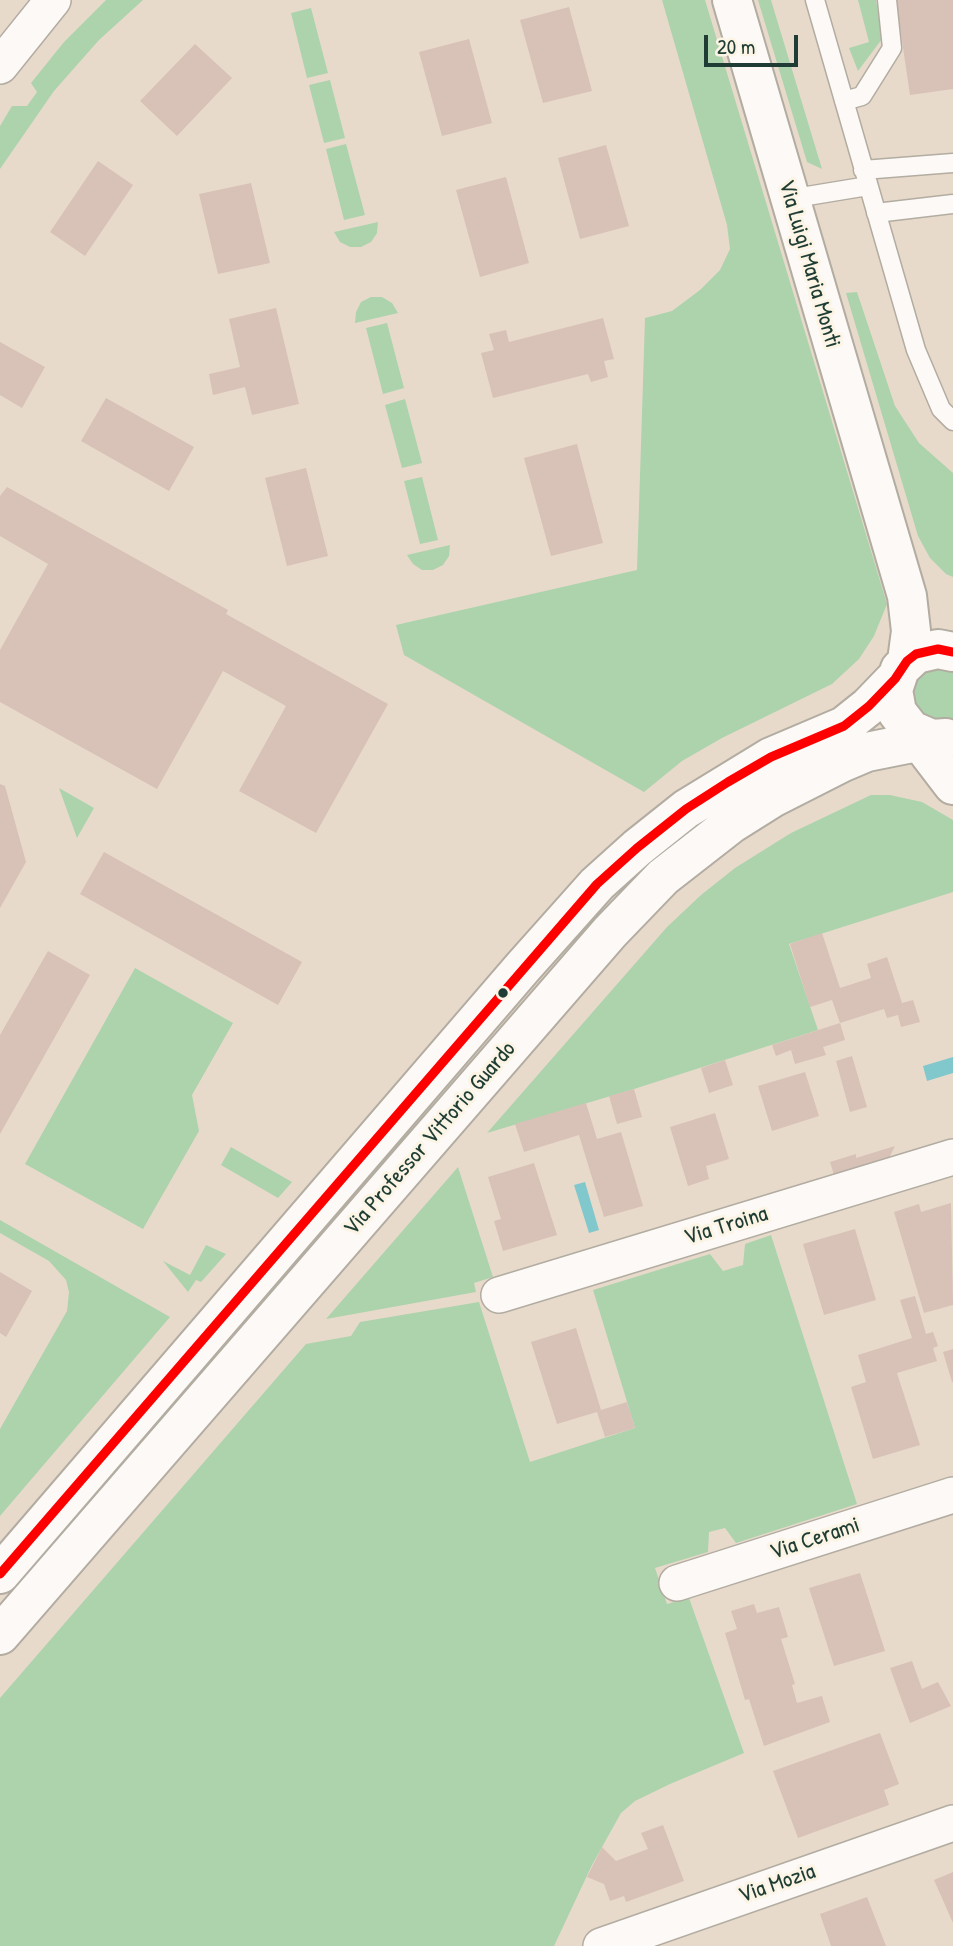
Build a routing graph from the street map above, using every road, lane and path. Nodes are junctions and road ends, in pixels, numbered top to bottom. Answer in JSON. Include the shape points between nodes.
{"nodes":[{"id":1,"x":53,"y":0,"type":"edge"},
{"id":2,"x":732,"y":0,"type":"edge"},
{"id":3,"x":815,"y":0,"type":"edge"},
{"id":4,"x":887,"y":0,"type":"edge"},
{"id":5,"x":0,"y":66,"type":"edge"},
{"id":6,"x":844,"y":101,"type":"junction"},
{"id":7,"x":953,"y":163,"type":"edge"},
{"id":8,"x":866,"y":178,"type":"junction"},
{"id":9,"x":789,"y":199,"type":"junction"},
{"id":10,"x":953,"y":204,"type":"edge"},
{"id":11,"x":876,"y":212,"type":"junction"},
{"id":12,"x":953,"y":421,"type":"edge"},
{"id":13,"x":933,"y":654,"type":"edge"},
{"id":14,"x":929,"y":736,"type":"edge"},
{"id":15,"x":953,"y":785,"type":"edge"},
{"id":16,"x":953,"y":1157,"type":"edge"},
{"id":17,"x":499,"y":1295,"type":"dead end"},
{"id":18,"x":953,"y":1495,"type":"edge"},
{"id":19,"x":0,"y":1574,"type":"edge"},
{"id":20,"x":677,"y":1583,"type":"dead end"},
{"id":21,"x":0,"y":1635,"type":"edge"},
{"id":22,"x":953,"y":1823,"type":"edge"},
{"id":23,"x":601,"y":1946,"type":"edge"}],
"edges":[{"from":1,"to":5,"type":"street"},
{"from":2,"to":9,"type":"street","name":"Via Luigi Maria Monti"},
{"from":3,"to":6,"type":"lane"},
{"from":4,"to":6,"type":"lane","via":[[892,48],[862,96]]},
{"from":6,"to":8,"type":"lane"},
{"from":7,"to":8,"type":"lane"},
{"from":8,"to":9,"type":"lane"},
{"from":8,"to":11,"type":"lane"},
{"from":9,"to":13,"type":"street","name":"Via Luigi Maria Monti","via":[[886,527],[926,600]]},
{"from":10,"to":11,"type":"lane"},
{"from":11,"to":12,"type":"lane","via":[[921,364],[941,409]]},
{"from":13,"to":14,"type":"street","via":[[893,702],[902,722]]},
{"from":13,"to":19,"type":"street","name":"Via Professor Vittorio Guardo","via":[[844,726],[771,757],[686,809],[597,884]]},
{"from":14,"to":15,"type":"street"},
{"from":14,"to":21,"type":"street","name":"Via Professor Vittorio Guardo","via":[[867,752],[775,797],[731,824],[663,877],[610,932]]},
{"from":16,"to":17,"type":"street","name":"Via Troina"},
{"from":18,"to":20,"type":"street","name":"Via Cerami"},
{"from":22,"to":23,"type":"street","name":"Via Mozia"}]}
